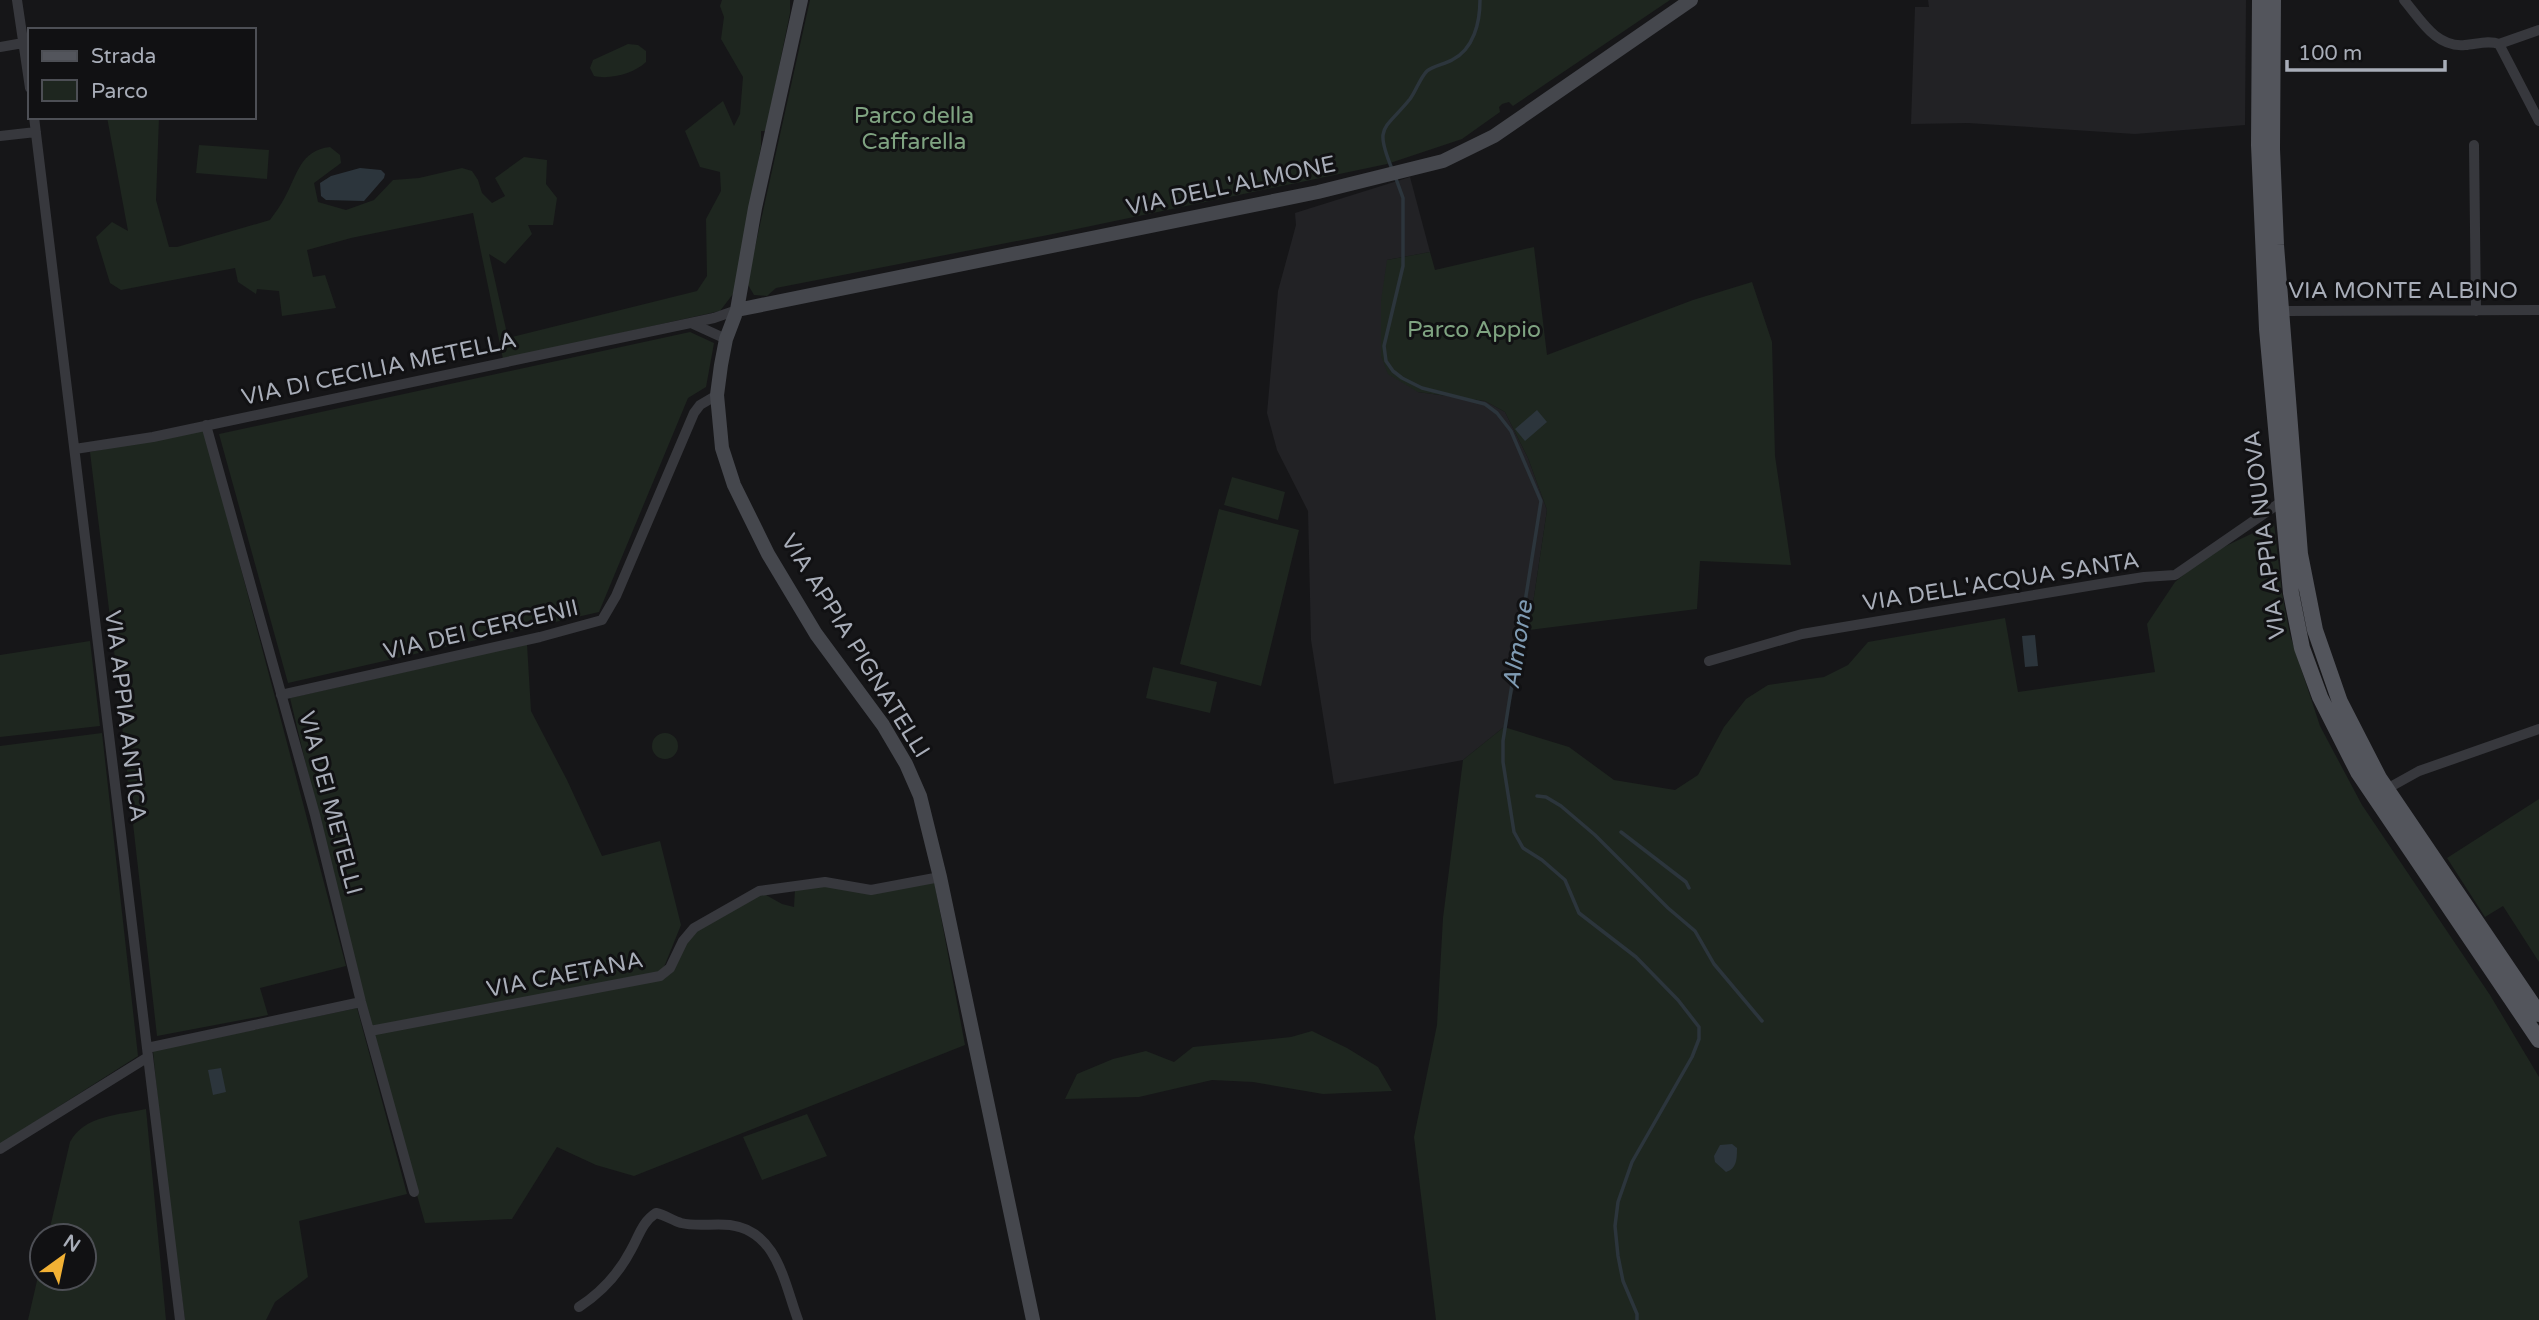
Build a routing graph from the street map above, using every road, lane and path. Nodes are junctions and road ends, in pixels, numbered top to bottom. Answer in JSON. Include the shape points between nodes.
{"nodes":[{"id":1,"x":17,"y":0,"type":"edge"},
{"id":2,"x":801,"y":0,"type":"edge"},
{"id":3,"x":1690,"y":0,"type":"edge"},
{"id":4,"x":2260,"y":0,"type":"edge"},
{"id":5,"x":2273,"y":0,"type":"edge"},
{"id":6,"x":2404,"y":0,"type":"edge"},
{"id":7,"x":2539,"y":30,"type":"edge"},
{"id":8,"x":23,"y":43,"type":"junction"},
{"id":9,"x":2500,"y":44,"type":"junction"},
{"id":10,"x":0,"y":47,"type":"edge"},
{"id":11,"x":28,"y":75,"type":"edge"},
{"id":12,"x":34,"y":119,"type":"edge"},
{"id":13,"x":2539,"y":121,"type":"edge"},
{"id":14,"x":36,"y":132,"type":"junction"},
{"id":15,"x":0,"y":136,"type":"edge"},
{"id":16,"x":2474,"y":145,"type":"dead end"},
{"id":17,"x":737,"y":310,"type":"junction"},
{"id":18,"x":2539,"y":310,"type":"edge"},
{"id":19,"x":2273,"y":311,"type":"junction"},
{"id":20,"x":2476,"y":311,"type":"junction"},
{"id":21,"x":690,"y":323,"type":"junction"},
{"id":22,"x":726,"y":339,"type":"junction"},
{"id":23,"x":717,"y":395,"type":"junction"},
{"id":24,"x":206,"y":425,"type":"junction"},
{"id":25,"x":75,"y":449,"type":"junction"},
{"id":26,"x":2281,"y":502,"type":"junction"},
{"id":27,"x":1709,"y":661,"type":"dead end"},
{"id":28,"x":281,"y":695,"type":"junction"},
{"id":29,"x":2539,"y":729,"type":"edge"},
{"id":30,"x":2380,"y":793,"type":"junction"},
{"id":31,"x":940,"y":877,"type":"junction"},
{"id":32,"x":361,"y":1002,"type":"junction"},
{"id":33,"x":2539,"y":1014,"type":"edge"},
{"id":34,"x":370,"y":1031,"type":"junction"},
{"id":35,"x":2539,"y":1040,"type":"edge"},
{"id":36,"x":147,"y":1053,"type":"junction"},
{"id":37,"x":0,"y":1149,"type":"edge"},
{"id":38,"x":414,"y":1192,"type":"dead end"},
{"id":39,"x":579,"y":1307,"type":"dead end"},
{"id":40,"x":180,"y":1320,"type":"edge"},
{"id":41,"x":798,"y":1320,"type":"edge"},
{"id":42,"x":1033,"y":1320,"type":"edge"}],
"edges":[{"from":1,"to":8,"type":"street"},
{"from":2,"to":17,"type":"main road","name":"VIA APPIA PIGNATELLI"},
{"from":3,"to":17,"type":"main road","name":"VIA DELL'ALMONE","via":[[1494,136],[1443,161]]},
{"from":4,"to":19,"type":"main road","name":"VIA APPIA NUOVA","via":[[2259,145]]},
{"from":5,"to":19,"type":"main road","name":"VIA APPIA NUOVA"},
{"from":6,"to":9,"type":"street","via":[[2445,44]]},
{"from":7,"to":9,"type":"street"},
{"from":8,"to":10,"type":"street"},
{"from":8,"to":11,"type":"street"},
{"from":9,"to":13,"type":"street"},
{"from":12,"to":14,"type":"street","name":"VIA APPIA ANTICA"},
{"from":14,"to":15,"type":"street"},
{"from":14,"to":25,"type":"street","name":"VIA APPIA ANTICA"},
{"from":16,"to":20,"type":"street"},
{"from":17,"to":21,"type":"street","name":"VIA DI CECILIA METELLA"},
{"from":17,"to":22,"type":"main road","name":"VIA APPIA PIGNATELLI"},
{"from":18,"to":20,"type":"street","name":"VIA MONTE ALBINO"},
{"from":19,"to":20,"type":"street","name":"VIA MONTE ALBINO"},
{"from":19,"to":26,"type":"main road","name":"VIA APPIA NUOVA"},
{"from":19,"to":30,"type":"main road","name":"VIA APPIA NUOVA","via":[[2308,605],[2340,702]]},
{"from":21,"to":22,"type":"street"},
{"from":21,"to":24,"type":"street","name":"VIA DI CECILIA METELLA"},
{"from":22,"to":23,"type":"main road","name":"VIA APPIA PIGNATELLI"},
{"from":23,"to":28,"type":"street","name":"VIA DEI CERCENII","via":[[694,413],[602,620]]},
{"from":23,"to":31,"type":"main road","name":"VIA APPIA PIGNATELLI","via":[[722,448],[734,485],[816,634],[906,764],[920,796]]},
{"from":24,"to":25,"type":"street","name":"VIA DI CECILIA METELLA"},
{"from":24,"to":28,"type":"street","name":"VIA DEI METELLI"},
{"from":25,"to":36,"type":"street","name":"VIA APPIA ANTICA"},
{"from":26,"to":27,"type":"street","name":"VIA DELL'ACQUA SANTA","via":[[2175,575],[1802,634]]},
{"from":26,"to":30,"type":"main road","name":"VIA APPIA NUOVA","via":[[2291,593],[2312,678],[2332,722]]},
{"from":28,"to":32,"type":"street","name":"VIA DEI METELLI"},
{"from":29,"to":30,"type":"street","via":[[2419,771]]},
{"from":30,"to":33,"type":"main road","name":"VIA APPIA NUOVA"},
{"from":30,"to":35,"type":"main road","name":"VIA APPIA NUOVA"},
{"from":31,"to":34,"type":"street","name":"VIA CAETANA","via":[[871,890],[830,882],[765,889],[694,928],[670,968],[660,976]]},
{"from":31,"to":42,"type":"main road","name":"VIA APPIA PIGNATELLI"},
{"from":32,"to":34,"type":"street","name":"VIA DEI METELLI"},
{"from":32,"to":36,"type":"street"},
{"from":34,"to":38,"type":"street","name":"VIA DEI METELLI"},
{"from":36,"to":37,"type":"street"},
{"from":36,"to":40,"type":"street","name":"VIA APPIA ANTICA"},
{"from":39,"to":41,"type":"street","via":[[611,1282],[646,1220],[656,1213],[680,1223],[746,1228],[764,1240],[779,1265]]}]}
